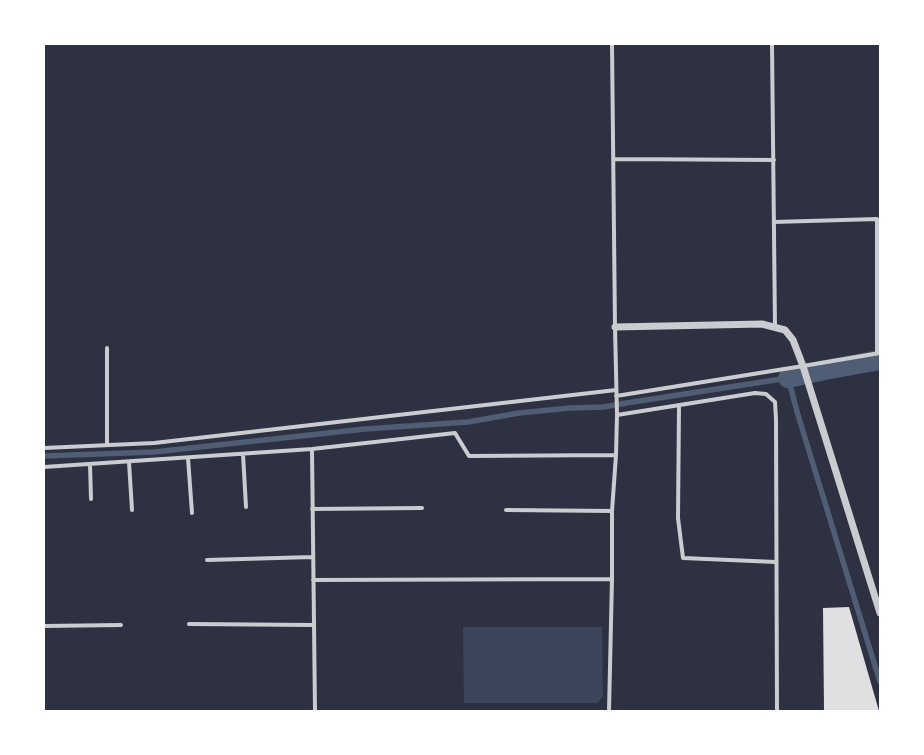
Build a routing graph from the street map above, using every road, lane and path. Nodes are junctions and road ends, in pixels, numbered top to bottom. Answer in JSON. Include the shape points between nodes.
{"nodes":[{"id":1,"x":612,"y":44,"type":"edge"},
{"id":2,"x":772,"y":44,"type":"edge"},
{"id":3,"x":613,"y":159,"type":"junction"},
{"id":4,"x":774,"y":160,"type":"junction"},
{"id":5,"x":774,"y":222,"type":"junction"},
{"id":6,"x":615,"y":327,"type":"junction"},
{"id":7,"x":775,"y":328,"type":"junction"},
{"id":8,"x":106,"y":348,"type":"dead end"},
{"id":9,"x":879,"y":353,"type":"edge"},
{"id":10,"x":803,"y":366,"type":"junction"},
{"id":11,"x":616,"y":390,"type":"junction"},
{"id":12,"x":616,"y":397,"type":"junction"},
{"id":13,"x":679,"y":406,"type":"junction"},
{"id":14,"x":617,"y":415,"type":"junction"},
{"id":15,"x":107,"y":445,"type":"junction"},
{"id":16,"x":44,"y":448,"type":"edge"},
{"id":17,"x":312,"y":449,"type":"junction"},
{"id":18,"x":243,"y":454,"type":"junction"},
{"id":19,"x":616,"y":455,"type":"junction"},
{"id":20,"x":188,"y":458,"type":"junction"},
{"id":21,"x":130,"y":462,"type":"junction"},
{"id":22,"x":90,"y":464,"type":"junction"},
{"id":23,"x":44,"y":467,"type":"edge"},
{"id":24,"x":91,"y":498,"type":"dead end"},
{"id":25,"x":246,"y":507,"type":"dead end"},
{"id":26,"x":422,"y":508,"type":"dead end"},
{"id":27,"x":312,"y":509,"type":"junction"},
{"id":28,"x":132,"y":510,"type":"dead end"},
{"id":29,"x":506,"y":510,"type":"dead end"},
{"id":30,"x":612,"y":511,"type":"junction"},
{"id":31,"x":192,"y":513,"type":"dead end"},
{"id":32,"x":313,"y":557,"type":"junction"},
{"id":33,"x":207,"y":560,"type":"dead end"},
{"id":34,"x":776,"y":562,"type":"junction"},
{"id":35,"x":612,"y":579,"type":"junction"},
{"id":36,"x":313,"y":580,"type":"junction"},
{"id":37,"x":880,"y":613,"type":"edge"},
{"id":38,"x":189,"y":624,"type":"dead end"},
{"id":39,"x":120,"y":625,"type":"dead end"},
{"id":40,"x":314,"y":625,"type":"junction"},
{"id":41,"x":44,"y":626,"type":"edge"},
{"id":42,"x":315,"y":711,"type":"edge"},
{"id":43,"x":609,"y":711,"type":"edge"},
{"id":44,"x":777,"y":711,"type":"edge"}],
"edges":[{"from":1,"to":3,"type":"street"},
{"from":2,"to":4,"type":"street"},
{"from":3,"to":4,"type":"street"},
{"from":3,"to":6,"type":"street"},
{"from":4,"to":5,"type":"street"},
{"from":5,"to":7,"type":"street"},
{"from":5,"to":9,"type":"street","via":[[877,219]]},
{"from":6,"to":7,"type":"street","via":[[762,324]]},
{"from":6,"to":11,"type":"street"},
{"from":7,"to":10,"type":"street","via":[[786,330],[793,340]]},
{"from":8,"to":15,"type":"street"},
{"from":9,"to":10,"type":"street"},
{"from":10,"to":12,"type":"street"},
{"from":10,"to":37,"type":"street"},
{"from":11,"to":12,"type":"street"},
{"from":11,"to":15,"type":"street","via":[[154,443]]},
{"from":12,"to":14,"type":"street"},
{"from":13,"to":14,"type":"street"},
{"from":13,"to":34,"type":"street","via":[[678,518],[683,558]]},
{"from":13,"to":34,"type":"street","via":[[755,394],[766,394],[775,402]]},
{"from":14,"to":19,"type":"street"},
{"from":15,"to":16,"type":"street"},
{"from":17,"to":18,"type":"street"},
{"from":17,"to":19,"type":"street","via":[[455,432],[470,456]]},
{"from":17,"to":27,"type":"street"},
{"from":18,"to":20,"type":"street"},
{"from":18,"to":25,"type":"street"},
{"from":19,"to":30,"type":"street"},
{"from":20,"to":21,"type":"street"},
{"from":20,"to":31,"type":"street"},
{"from":21,"to":22,"type":"street"},
{"from":21,"to":28,"type":"street"},
{"from":22,"to":23,"type":"street"},
{"from":22,"to":24,"type":"street"},
{"from":26,"to":27,"type":"street"},
{"from":27,"to":32,"type":"street"},
{"from":29,"to":30,"type":"street"},
{"from":30,"to":35,"type":"street"},
{"from":32,"to":33,"type":"street"},
{"from":32,"to":36,"type":"street"},
{"from":34,"to":44,"type":"street"},
{"from":35,"to":36,"type":"street"},
{"from":35,"to":43,"type":"street"},
{"from":36,"to":40,"type":"street"},
{"from":38,"to":40,"type":"street"},
{"from":39,"to":41,"type":"street"},
{"from":40,"to":42,"type":"street"}]}
